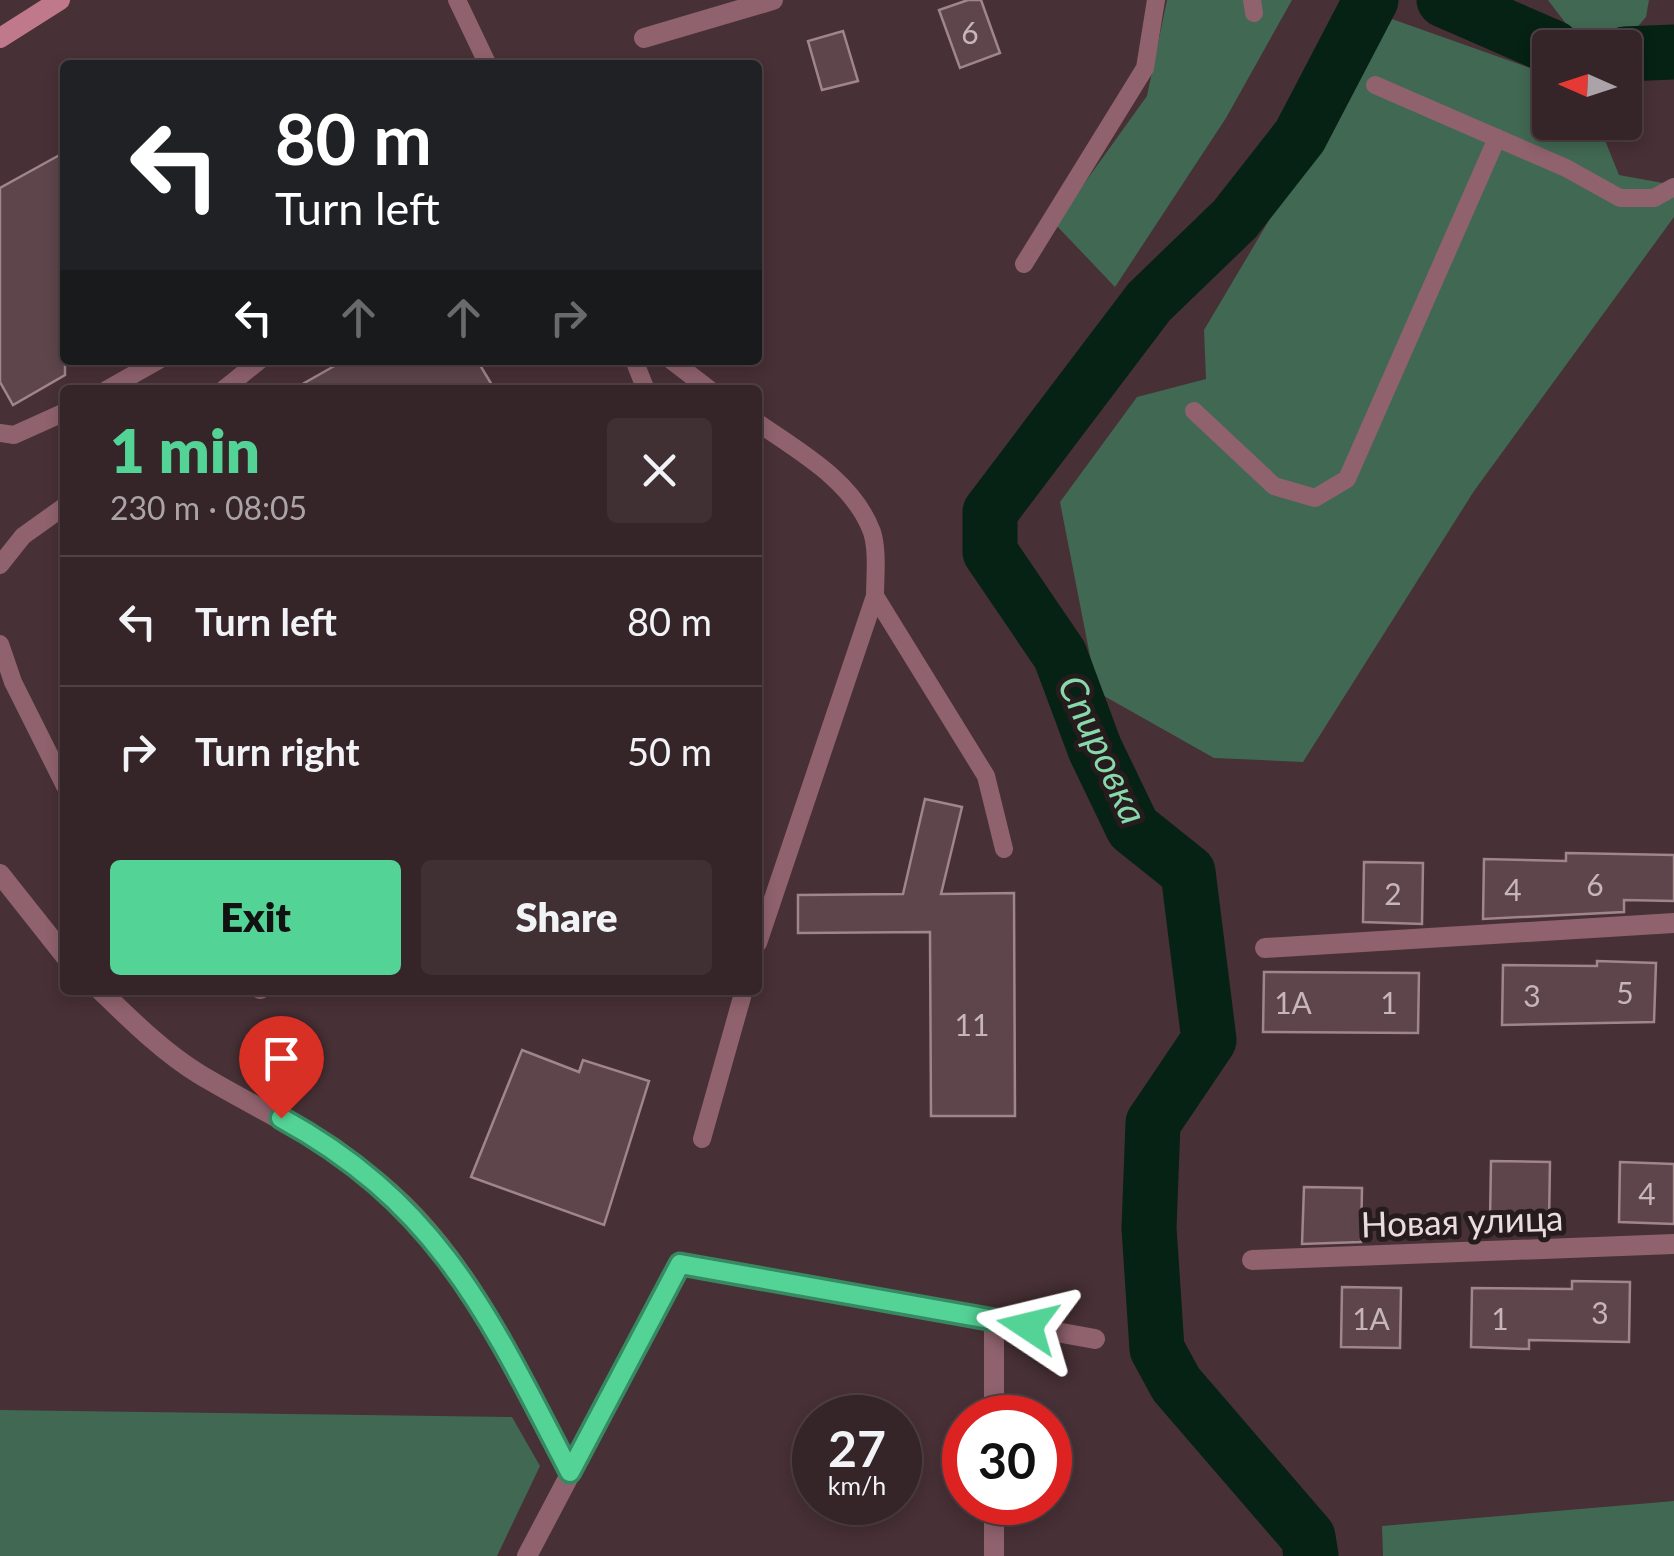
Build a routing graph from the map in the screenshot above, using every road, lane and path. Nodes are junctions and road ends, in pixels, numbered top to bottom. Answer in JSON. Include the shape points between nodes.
{"nodes":[{"id":1,"x":60,"y":0,"type":"edge"},
{"id":2,"x":457,"y":0,"type":"edge"},
{"id":3,"x":773,"y":0,"type":"edge"},
{"id":4,"x":1156,"y":0,"type":"edge"},
{"id":5,"x":707,"y":9,"type":"edge"},
{"id":6,"x":0,"y":38,"type":"edge"},
{"id":7,"x":644,"y":38,"type":"dead end"},
{"id":8,"x":486,"y":60,"type":"edge"},
{"id":9,"x":1376,"y":85,"type":"dead end"},
{"id":10,"x":1497,"y":138,"type":"junction"},
{"id":11,"x":1674,"y":187,"type":"edge"},
{"id":12,"x":1024,"y":264,"type":"dead end"},
{"id":13,"x":150,"y":365,"type":"edge"},
{"id":14,"x":254,"y":365,"type":"edge"},
{"id":15,"x":677,"y":365,"type":"edge"},
{"id":16,"x":115,"y":385,"type":"edge"},
{"id":17,"x":229,"y":385,"type":"edge"},
{"id":18,"x":703,"y":385,"type":"edge"},
{"id":19,"x":1194,"y":411,"type":"dead end"},
{"id":20,"x":60,"y":414,"type":"edge"},
{"id":21,"x":762,"y":426,"type":"edge"},
{"id":22,"x":0,"y":433,"type":"edge"},
{"id":23,"x":60,"y":510,"type":"edge"},
{"id":24,"x":0,"y":566,"type":"edge"},
{"id":25,"x":875,"y":596,"type":"junction"},
{"id":26,"x":0,"y":644,"type":"edge"},
{"id":27,"x":60,"y":776,"type":"edge"},
{"id":28,"x":1004,"y":849,"type":"dead end"},
{"id":29,"x":0,"y":874,"type":"edge"},
{"id":30,"x":1674,"y":923,"type":"edge"},
{"id":31,"x":762,"y":931,"type":"edge"},
{"id":32,"x":1265,"y":948,"type":"dead end"},
{"id":33,"x":60,"y":950,"type":"edge"},
{"id":34,"x":106,"y":995,"type":"edge"},
{"id":35,"x":743,"y":995,"type":"edge"},
{"id":36,"x":702,"y":1139,"type":"dead end"},
{"id":37,"x":1674,"y":1244,"type":"edge"},
{"id":38,"x":1252,"y":1260,"type":"dead end"},
{"id":39,"x":994,"y":1320,"type":"junction"},
{"id":40,"x":1095,"y":1338,"type":"dead end"},
{"id":41,"x":994,"y":1395,"type":"edge"},
{"id":42,"x":570,"y":1472,"type":"junction"},
{"id":43,"x":994,"y":1525,"type":"edge"},
{"id":44,"x":527,"y":1556,"type":"edge"},
{"id":45,"x":994,"y":1556,"type":"edge"}],
"edges":[{"from":1,"to":6,"type":"main road"},
{"from":2,"to":8,"type":"lane"},
{"from":3,"to":5,"type":"street"},
{"from":4,"to":12,"type":"lane","via":[[1145,68]]},
{"from":5,"to":7,"type":"street"},
{"from":9,"to":10,"type":"lane"},
{"from":10,"to":11,"type":"lane","via":[[1620,198],[1654,198]]},
{"from":10,"to":19,"type":"lane","via":[[1347,479],[1315,498],[1274,486]]},
{"from":13,"to":16,"type":"lane"},
{"from":14,"to":17,"type":"lane"},
{"from":15,"to":18,"type":"lane"},
{"from":20,"to":22,"type":"lane","via":[[14,434]]},
{"from":21,"to":25,"type":"lane","via":[[850,495],[872,534]]},
{"from":23,"to":24,"type":"lane","via":[[23,536]]},
{"from":25,"to":28,"type":"lane","via":[[986,776]]},
{"from":25,"to":31,"type":"lane"},
{"from":26,"to":27,"type":"lane"},
{"from":29,"to":33,"type":"street"},
{"from":30,"to":32,"type":"street"},
{"from":34,"to":42,"type":"street","via":[[196,1072],[368,1173],[432,1236],[484,1310]]},
{"from":35,"to":36,"type":"lane"},
{"from":37,"to":38,"type":"street","name":"Новая улица"},
{"from":39,"to":40,"type":"street"},
{"from":39,"to":41,"type":"street"},
{"from":39,"to":42,"type":"street","via":[[680,1264]]},
{"from":42,"to":44,"type":"street"},
{"from":43,"to":45,"type":"street"}]}
